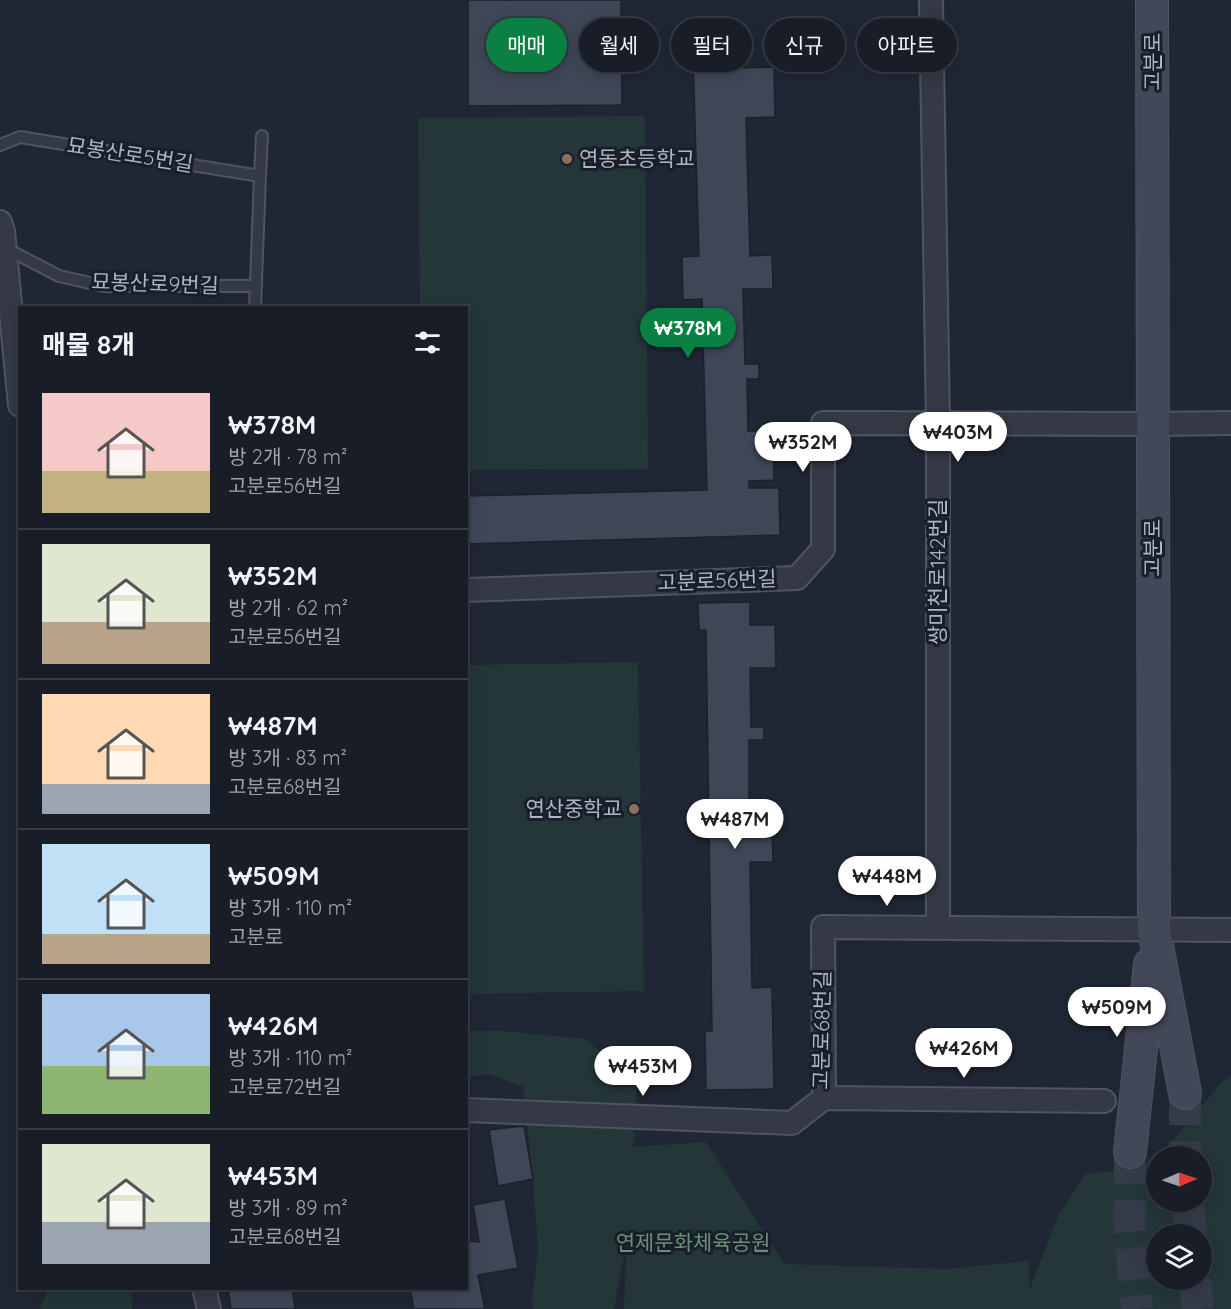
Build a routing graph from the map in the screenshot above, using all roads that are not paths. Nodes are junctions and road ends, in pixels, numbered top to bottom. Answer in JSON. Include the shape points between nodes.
{"nodes":[{"id":1,"x":932,"y":0,"type":"edge"},
{"id":2,"x":1152,"y":0,"type":"edge"},
{"id":3,"x":262,"y":136,"type":"dead end"},
{"id":4,"x":0,"y":146,"type":"edge"},
{"id":5,"x":260,"y":177,"type":"junction"},
{"id":6,"x":0,"y":222,"type":"edge"},
{"id":7,"x":5,"y":248,"type":"junction"},
{"id":8,"x":256,"y":286,"type":"junction"},
{"id":9,"x":255,"y":306,"type":"edge"},
{"id":10,"x":18,"y":384,"type":"edge"},
{"id":11,"x":938,"y":423,"type":"junction"},
{"id":12,"x":1231,"y":423,"type":"edge"},
{"id":13,"x":1153,"y":424,"type":"junction"},
{"id":14,"x":468,"y":591,"type":"edge"},
{"id":15,"x":938,"y":927,"type":"junction"},
{"id":16,"x":1154,"y":930,"type":"junction"},
{"id":17,"x":1231,"y":930,"type":"edge"},
{"id":18,"x":1185,"y":1093,"type":"tunnel mouth"},
{"id":19,"x":824,"y":1098,"type":"junction"},
{"id":20,"x":1104,"y":1101,"type":"dead end"},
{"id":21,"x":468,"y":1110,"type":"edge"},
{"id":22,"x":1130,"y":1152,"type":"tunnel mouth"},
{"id":23,"x":204,"y":1290,"type":"edge"},
{"id":24,"x":209,"y":1309,"type":"edge"}],
"edges":[{"from":1,"to":11,"type":"street","name":"쌍미천로142번길"},
{"from":2,"to":13,"type":"main road","name":"고분로"},
{"from":3,"to":5,"type":"lane"},
{"from":4,"to":5,"type":"lane","name":"묘봉산로5번길","via":[[20,137]]},
{"from":5,"to":8,"type":"lane"},
{"from":6,"to":7,"type":"street"},
{"from":7,"to":8,"type":"lane","name":"묘봉산로9번길","via":[[59,276],[103,286]]},
{"from":7,"to":10,"type":"street"},
{"from":8,"to":9,"type":"lane"},
{"from":11,"to":13,"type":"street","name":"고분로56번길"},
{"from":11,"to":14,"type":"street","name":"고분로56번길","via":[[823,423],[823,549],[797,578]]},
{"from":11,"to":15,"type":"street","name":"쌍미천로142번길"},
{"from":12,"to":13,"type":"street","name":"고분로56번길"},
{"from":13,"to":16,"type":"main road","name":"고분로"},
{"from":15,"to":16,"type":"street","name":"고분로68번길"},
{"from":15,"to":19,"type":"street","name":"고분로68번길","via":[[823,927]]},
{"from":16,"to":17,"type":"street","name":"고분로68번길"},
{"from":16,"to":18,"type":"main road","name":"고분로"},
{"from":16,"to":22,"type":"main road"},
{"from":19,"to":20,"type":"street"},
{"from":19,"to":21,"type":"street","name":"고분로68번길","via":[[792,1123]]},
{"from":23,"to":24,"type":"street"}]}
